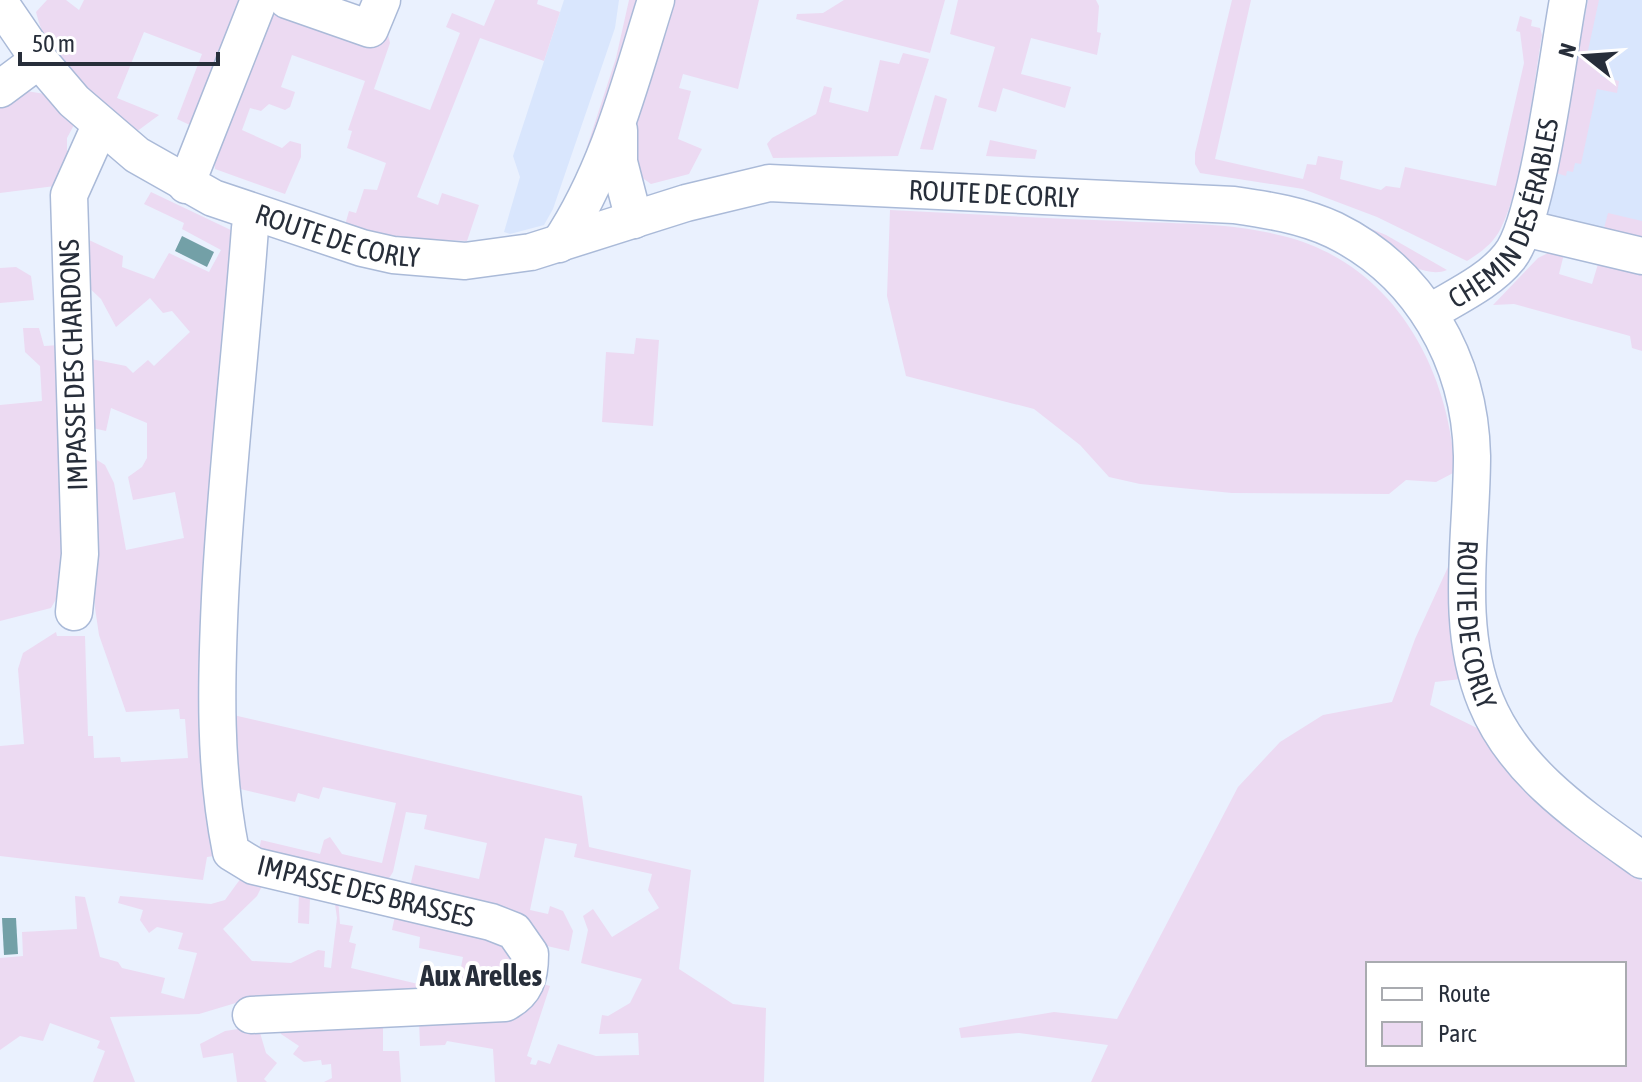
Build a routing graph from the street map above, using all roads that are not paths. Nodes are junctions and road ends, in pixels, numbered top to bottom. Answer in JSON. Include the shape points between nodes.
{"nodes":[{"id":1,"x":259,"y":0,"type":"edge"},
{"id":2,"x":287,"y":0,"type":"edge"},
{"id":3,"x":382,"y":0,"type":"edge"},
{"id":4,"x":656,"y":0,"type":"edge"},
{"id":5,"x":1568,"y":0,"type":"edge"},
{"id":6,"x":0,"y":3,"type":"edge"},
{"id":7,"x":39,"y":60,"type":"junction"},
{"id":8,"x":0,"y":89,"type":"edge"},
{"id":9,"x":622,"y":108,"type":"junction"},
{"id":10,"x":103,"y":128,"type":"junction"},
{"id":11,"x":186,"y":185,"type":"junction"},
{"id":12,"x":255,"y":213,"type":"junction"},
{"id":13,"x":634,"y":220,"type":"junction"},
{"id":14,"x":1524,"y":228,"type":"junction"},
{"id":15,"x":559,"y":244,"type":"junction"},
{"id":16,"x":1642,"y":256,"type":"edge"},
{"id":17,"x":1429,"y":313,"type":"junction"},
{"id":18,"x":74,"y":612,"type":"dead end"},
{"id":19,"x":1642,"y":860,"type":"edge"},
{"id":20,"x":251,"y":1015,"type":"dead end"}],
"edges":[{"from":1,"to":11,"type":"street"},
{"from":2,"to":3,"type":"street","via":[[370,29]]},
{"from":4,"to":9,"type":"street"},
{"from":5,"to":14,"type":"street","name":"CHEMIN DES ÉRABLES"},
{"from":6,"to":7,"type":"street","name":"ROUTE DE CORLY"},
{"from":7,"to":8,"type":"street"},
{"from":7,"to":10,"type":"street","name":"ROUTE DE CORLY"},
{"from":9,"to":13,"type":"street","via":[[619,162]]},
{"from":9,"to":15,"type":"street","via":[[585,204]]},
{"from":10,"to":11,"type":"street","name":"ROUTE DE CORLY"},
{"from":10,"to":18,"type":"street","name":"IMPASSE DES CHARDONS","via":[[69,195],[80,554]]},
{"from":11,"to":12,"type":"street","name":"ROUTE DE CORLY"},
{"from":12,"to":15,"type":"street","name":"ROUTE DE CORLY","via":[[362,248],[424,260],[465,261]]},
{"from":12,"to":20,"type":"street","name":"IMPASSE DES BRASSES","via":[[226,478],[217,659],[219,759],[231,852],[254,866],[491,922],[514,931],[530,954],[526,985],[505,1003]]},
{"from":13,"to":15,"type":"street","name":"ROUTE DE CORLY"},
{"from":13,"to":17,"type":"street","name":"ROUTE DE CORLY","via":[[769,183],[1234,205],[1286,213],[1332,229],[1399,274]]},
{"from":14,"to":16,"type":"street"},
{"from":14,"to":17,"type":"street","name":"CHEMIN DES ÉRABLES","via":[[1508,259]]},
{"from":17,"to":19,"type":"street","name":"ROUTE DE CORLY","via":[[1458,373],[1469,429],[1468,619],[1486,701],[1502,734],[1551,791]]}]}
